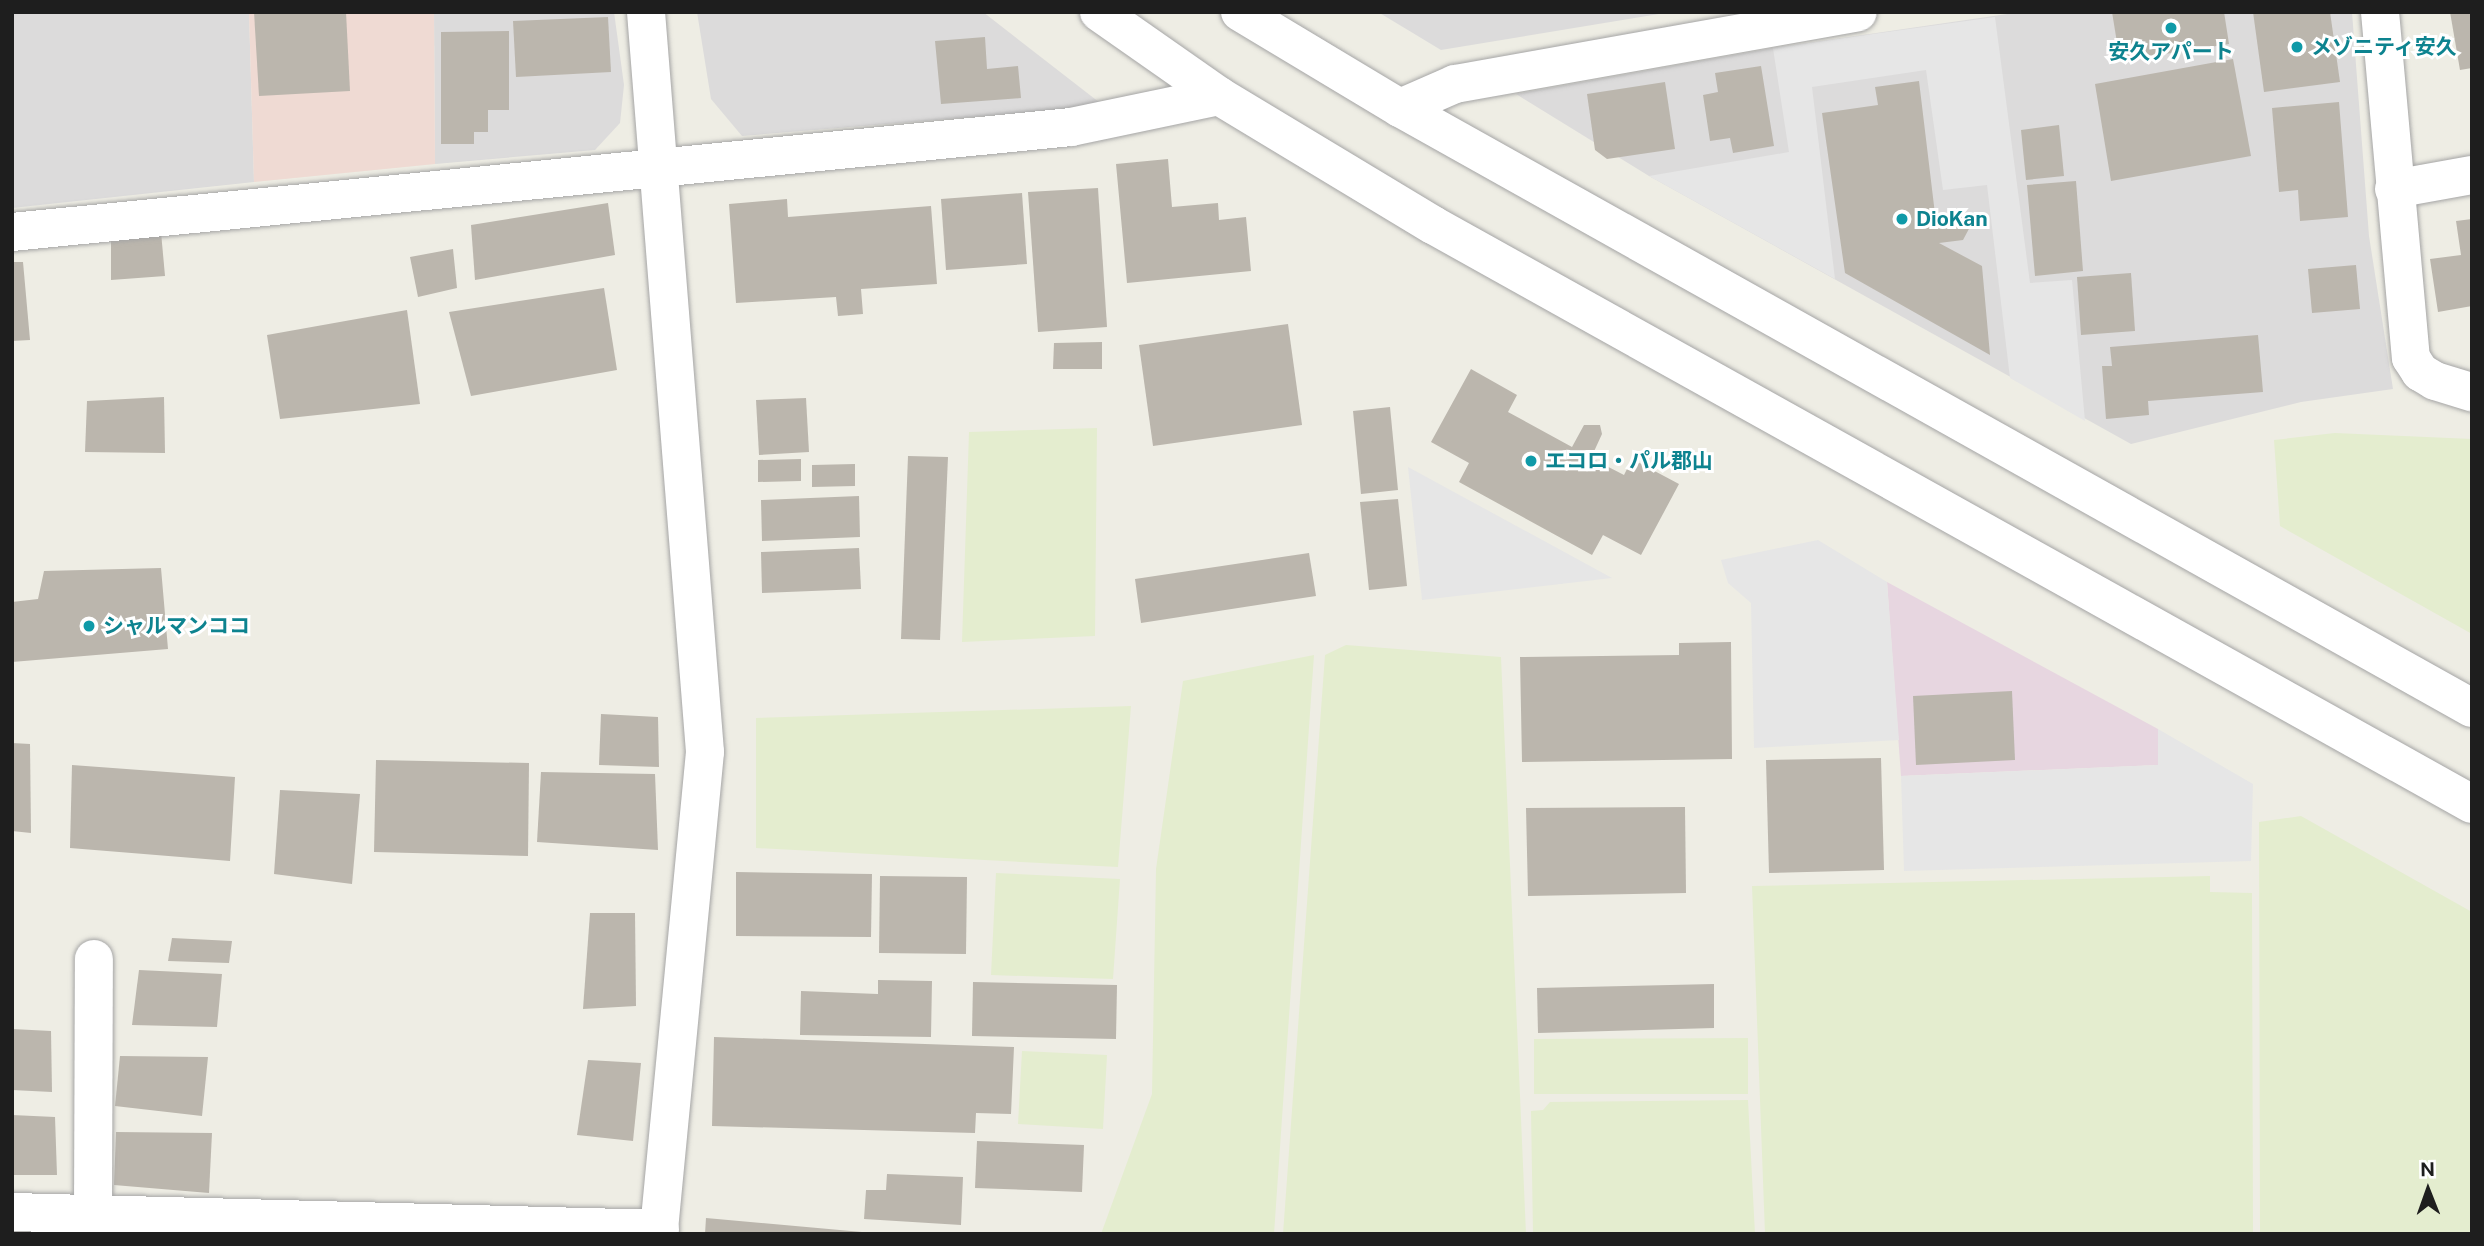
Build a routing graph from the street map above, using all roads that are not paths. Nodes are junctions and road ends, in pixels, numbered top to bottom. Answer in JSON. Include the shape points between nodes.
{"nodes":[{"id":1,"x":646,"y":12,"type":"edge"},
{"id":2,"x":1098,"y":12,"type":"edge"},
{"id":3,"x":1240,"y":12,"type":"edge"},
{"id":4,"x":1858,"y":12,"type":"edge"},
{"id":5,"x":2380,"y":12,"type":"edge"},
{"id":6,"x":1219,"y":96,"type":"junction"},
{"id":7,"x":1400,"y":108,"type":"junction"},
{"id":8,"x":659,"y":165,"type":"junction"},
{"id":9,"x":2472,"y":175,"type":"edge"},
{"id":10,"x":2394,"y":188,"type":"junction"},
{"id":11,"x":12,"y":232,"type":"edge"},
{"id":12,"x":2472,"y":392,"type":"edge"},
{"id":13,"x":2472,"y":708,"type":"edge"},
{"id":14,"x":2472,"y":804,"type":"edge"},
{"id":15,"x":94,"y":958,"type":"dead end"},
{"id":16,"x":12,"y":1212,"type":"edge"},
{"id":17,"x":93,"y":1214,"type":"junction"},
{"id":18,"x":659,"y":1231,"type":"edge"}],
"edges":[{"from":1,"to":8,"type":"street"},
{"from":2,"to":6,"type":"street"},
{"from":3,"to":7,"type":"street"},
{"from":4,"to":7,"type":"street","via":[[1455,84]]},
{"from":5,"to":10,"type":"street"},
{"from":6,"to":8,"type":"street","via":[[1071,127]]},
{"from":6,"to":14,"type":"street","via":[[1457,238]]},
{"from":7,"to":13,"type":"street"},
{"from":8,"to":11,"type":"street"},
{"from":8,"to":18,"type":"street","via":[[705,752]]},
{"from":9,"to":10,"type":"street"},
{"from":10,"to":12,"type":"street","via":[[2412,358],[2420,372],[2435,381]]},
{"from":15,"to":17,"type":"street"},
{"from":16,"to":17,"type":"street"},
{"from":17,"to":18,"type":"street"}]}
